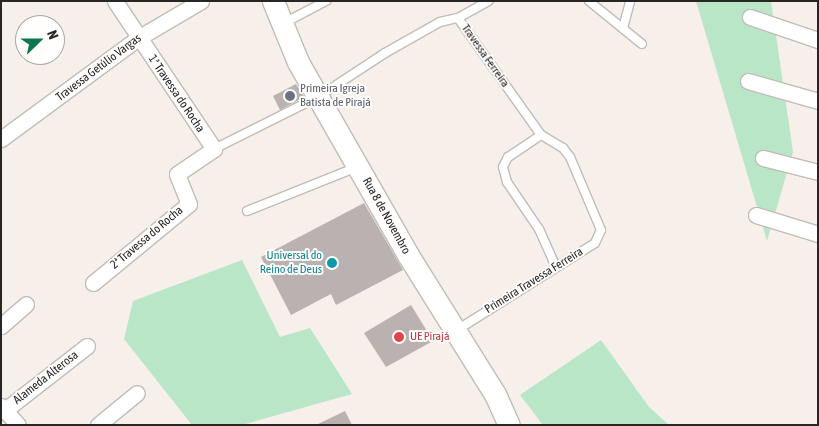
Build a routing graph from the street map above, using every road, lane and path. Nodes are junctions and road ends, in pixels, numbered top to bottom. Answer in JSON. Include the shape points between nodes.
{"nodes":[{"id":1,"x":115,"y":1,"type":"edge"},
{"id":2,"x":201,"y":1,"type":"edge"},
{"id":3,"x":273,"y":1,"type":"edge"},
{"id":4,"x":326,"y":1,"type":"edge"},
{"id":5,"x":489,"y":1,"type":"edge"},
{"id":6,"x":589,"y":1,"type":"edge"},
{"id":7,"x":630,"y":1,"type":"edge"},
{"id":8,"x":458,"y":18,"type":"junction"},
{"id":9,"x":750,"y":18,"type":"dead end"},
{"id":10,"x":281,"y":24,"type":"junction"},
{"id":11,"x":623,"y":28,"type":"junction"},
{"id":12,"x":138,"y":38,"type":"junction"},
{"id":13,"x":818,"y":40,"type":"edge"},
{"id":14,"x":642,"y":44,"type":"dead end"},
{"id":15,"x":748,"y":81,"type":"dead end"},
{"id":16,"x":318,"y":97,"type":"junction"},
{"id":17,"x":818,"y":101,"type":"edge"},
{"id":18,"x":541,"y":135,"type":"junction"},
{"id":19,"x":1,"y":139,"type":"edge"},
{"id":20,"x":214,"y":149,"type":"junction"},
{"id":21,"x":763,"y":158,"type":"dead end"},
{"id":22,"x":358,"y":166,"type":"junction"},
{"id":23,"x":818,"y":172,"type":"edge"},
{"id":24,"x":247,"y":212,"type":"dead end"},
{"id":25,"x":756,"y":215,"type":"dead end"},
{"id":26,"x":601,"y":224,"type":"joint"},
{"id":27,"x":818,"y":234,"type":"edge"},
{"id":28,"x":556,"y":267,"type":"junction"},
{"id":29,"x":93,"y":283,"type":"dead end"},
{"id":30,"x":26,"y":304,"type":"dead end"},
{"id":31,"x":1,"y":326,"type":"edge"},
{"id":32,"x":456,"y":332,"type":"junction"},
{"id":33,"x":87,"y":346,"type":"dead end"},
{"id":34,"x":137,"y":393,"type":"dead end"},
{"id":35,"x":3,"y":408,"type":"edge"},
{"id":36,"x":18,"y":425,"type":"edge"},
{"id":37,"x":98,"y":425,"type":"edge"},
{"id":38,"x":509,"y":425,"type":"edge"}],
"edges":[{"from":1,"to":12,"type":"street","name":"1ª Travessa do Rocha"},
{"from":2,"to":12,"type":"street","name":"Travessa Getúlio Vargas"},
{"from":3,"to":10,"type":"main road","name":"Rua 8 de Novembro"},
{"from":4,"to":10,"type":"lane"},
{"from":5,"to":8,"type":"lane"},
{"from":6,"to":11,"type":"lane"},
{"from":7,"to":11,"type":"lane"},
{"from":8,"to":16,"type":"lane","name":"Travessa Ferreira","via":[[440,22],[385,52]]},
{"from":8,"to":18,"type":"lane","name":"Travessa Ferreira"},
{"from":9,"to":13,"type":"street"},
{"from":10,"to":16,"type":"main road","name":"Rua 8 de Novembro"},
{"from":11,"to":14,"type":"lane"},
{"from":12,"to":19,"type":"street","name":"Travessa Getúlio Vargas"},
{"from":12,"to":20,"type":"street","name":"1ª Travessa do Rocha"},
{"from":15,"to":17,"type":"street"},
{"from":16,"to":20,"type":"lane","name":"Travessa Ferreira"},
{"from":16,"to":22,"type":"main road","name":"Rua 8 de Novembro"},
{"from":18,"to":26,"type":"lane","name":"Travessa Ferreira","via":[[563,148],[570,157]]},
{"from":18,"to":28,"type":"lane","via":[[508,157],[503,166],[508,182],[539,230]]},
{"from":20,"to":29,"type":"street","name":"2ª Travessa do Rocha","via":[[177,174],[189,204]]},
{"from":21,"to":23,"type":"street"},
{"from":22,"to":24,"type":"lane"},
{"from":22,"to":32,"type":"main road","name":"Rua 8 de Novembro"},
{"from":25,"to":27,"type":"street"},
{"from":26,"to":28,"type":"lane","name":"Primeira Travessa Ferreira","via":[[600,237],[595,243]]},
{"from":28,"to":32,"type":"lane","name":"Primeira Travessa Ferreira"},
{"from":30,"to":31,"type":"street"},
{"from":32,"to":38,"type":"main road","name":"Rua 8 de Novembro"},
{"from":33,"to":35,"type":"street","name":"Alameda Alterosa"},
{"from":34,"to":37,"type":"street"},
{"from":35,"to":36,"type":"street"}]}
